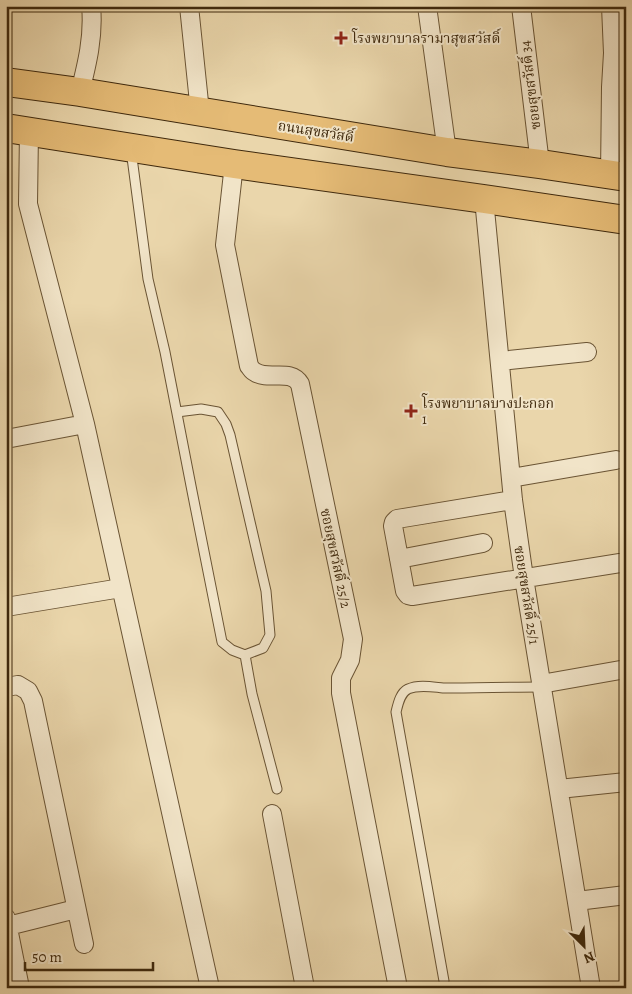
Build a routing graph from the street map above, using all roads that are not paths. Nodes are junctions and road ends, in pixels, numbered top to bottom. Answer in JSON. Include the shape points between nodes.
{"nodes":[{"id":1,"x":91,"y":6,"type":"edge"},
{"id":2,"x":189,"y":6,"type":"edge"},
{"id":3,"x":427,"y":6,"type":"edge"},
{"id":4,"x":521,"y":6,"type":"edge"},
{"id":5,"x":611,"y":6,"type":"edge"},
{"id":6,"x":6,"y":82,"type":"edge"},
{"id":7,"x":80,"y":92,"type":"junction"},
{"id":8,"x":200,"y":112,"type":"junction"},
{"id":9,"x":17,"y":129,"type":"edge"},
{"id":10,"x":131,"y":147,"type":"junction"},
{"id":11,"x":447,"y":152,"type":"junction"},
{"id":12,"x":234,"y":164,"type":"junction"},
{"id":13,"x":540,"y":164,"type":"junction"},
{"id":14,"x":618,"y":176,"type":"edge"},
{"id":15,"x":484,"y":199,"type":"junction"},
{"id":16,"x":626,"y":220,"type":"edge"},
{"id":17,"x":587,"y":352,"type":"dead end"},
{"id":18,"x":500,"y":361,"type":"junction"},
{"id":19,"x":176,"y":412,"type":"junction"},
{"id":20,"x":85,"y":424,"type":"junction"},
{"id":21,"x":6,"y":439,"type":"edge"},
{"id":22,"x":616,"y":460,"type":"dead end"},
{"id":23,"x":511,"y":478,"type":"junction"},
{"id":24,"x":513,"y":500,"type":"junction"},
{"id":25,"x":483,"y":543,"type":"dead end"},
{"id":26,"x":399,"y":559,"type":"junction"},
{"id":27,"x":620,"y":563,"type":"dead end"},
{"id":28,"x":524,"y":578,"type":"junction"},
{"id":29,"x":121,"y":588,"type":"junction"},
{"id":30,"x":6,"y":607,"type":"edge"},
{"id":31,"x":245,"y":655,"type":"junction"},
{"id":32,"x":626,"y":669,"type":"edge"},
{"id":33,"x":541,"y":686,"type":"junction"},
{"id":34,"x":6,"y":687,"type":"edge"},
{"id":35,"x":626,"y":782,"type":"edge"},
{"id":36,"x":277,"y":789,"type":"dead end"},
{"id":37,"x":559,"y":790,"type":"junction"},
{"id":38,"x":272,"y":814,"type":"dead end"},
{"id":39,"x":626,"y":894,"type":"edge"},
{"id":40,"x":577,"y":900,"type":"junction"},
{"id":41,"x":76,"y":909,"type":"junction"},
{"id":42,"x":7,"y":922,"type":"edge"},
{"id":43,"x":84,"y":944,"type":"dead end"},
{"id":44,"x":444,"y":981,"type":"dead end"},
{"id":45,"x":20,"y":988,"type":"edge"},
{"id":46,"x":210,"y":988,"type":"edge"},
{"id":47,"x":304,"y":988,"type":"edge"},
{"id":48,"x":398,"y":988,"type":"edge"},
{"id":49,"x":592,"y":988,"type":"edge"}],
"edges":[{"from":1,"to":7,"type":"street","via":[[89,54]]},
{"from":2,"to":8,"type":"street"},
{"from":3,"to":11,"type":"street"},
{"from":4,"to":13,"type":"street","name":"ซอยสุขสวัสดิ์ 34"},
{"from":5,"to":14,"type":"street","via":[[611,87]]},
{"from":6,"to":7,"type":"main road","name":"ถนนสุขสวัสดิ์"},
{"from":7,"to":8,"type":"main road","name":"ถนนสุขสวัสดิ์"},
{"from":8,"to":11,"type":"main road","name":"ถนนสุขสวัสดิ์"},
{"from":9,"to":10,"type":"main road"},
{"from":9,"to":20,"type":"street","via":[[28,204]]},
{"from":10,"to":12,"type":"main road"},
{"from":10,"to":19,"type":"lane","via":[[148,279]]},
{"from":11,"to":13,"type":"main road","name":"ถนนสุขสวัสดิ์"},
{"from":12,"to":15,"type":"main road"},
{"from":12,"to":48,"type":"street","name":"ซอยสุขสวัสดิ์ 25/2","via":[[225,245],[249,366],[255,373],[290,376],[300,384],[353,639],[350,660],[341,678],[341,693]]},
{"from":13,"to":14,"type":"main road","name":"ถนนสุขสวัสดิ์"},
{"from":15,"to":16,"type":"main road"},
{"from":15,"to":18,"type":"street","name":"ซอยสุขสวัสดิ์ 25/1"},
{"from":17,"to":18,"type":"street"},
{"from":18,"to":23,"type":"street","name":"ซอยสุขสวัสดิ์ 25/1"},
{"from":19,"to":31,"type":"lane","via":[[222,642]]},
{"from":19,"to":31,"type":"lane","via":[[201,409],[218,412],[230,435],[266,591],[270,634],[263,648]]},
{"from":20,"to":21,"type":"street"},
{"from":20,"to":29,"type":"street"},
{"from":22,"to":23,"type":"street"},
{"from":23,"to":24,"type":"street","name":"ซอยสุขสวัสดิ์ 25/1"},
{"from":24,"to":26,"type":"street","via":[[397,519],[392,526]]},
{"from":24,"to":28,"type":"street","name":"ซอยสุขสวัสดิ์ 25/1"},
{"from":25,"to":26,"type":"street"},
{"from":26,"to":28,"type":"street","via":[[405,591],[412,596]]},
{"from":27,"to":28,"type":"street"},
{"from":28,"to":33,"type":"street","name":"ซอยสุขสวัสดิ์ 25/1"},
{"from":29,"to":30,"type":"street"},
{"from":29,"to":46,"type":"street"},
{"from":31,"to":36,"type":"lane"},
{"from":32,"to":33,"type":"street"},
{"from":33,"to":37,"type":"street","name":"ซอยสุขสวัสดิ์ 25/1"},
{"from":33,"to":44,"type":"lane","via":[[420,687],[407,690],[398,702],[396,712]]},
{"from":34,"to":41,"type":"street","via":[[18,685],[28,691],[33,701]]},
{"from":35,"to":37,"type":"street"},
{"from":37,"to":40,"type":"street","name":"ซอยสุขสวัสดิ์ 25/1"},
{"from":38,"to":47,"type":"street"},
{"from":39,"to":40,"type":"street"},
{"from":40,"to":49,"type":"street","name":"ซอยสุขสวัสดิ์ 25/1"},
{"from":41,"to":42,"type":"street"},
{"from":41,"to":43,"type":"street"},
{"from":42,"to":45,"type":"street"}]}
